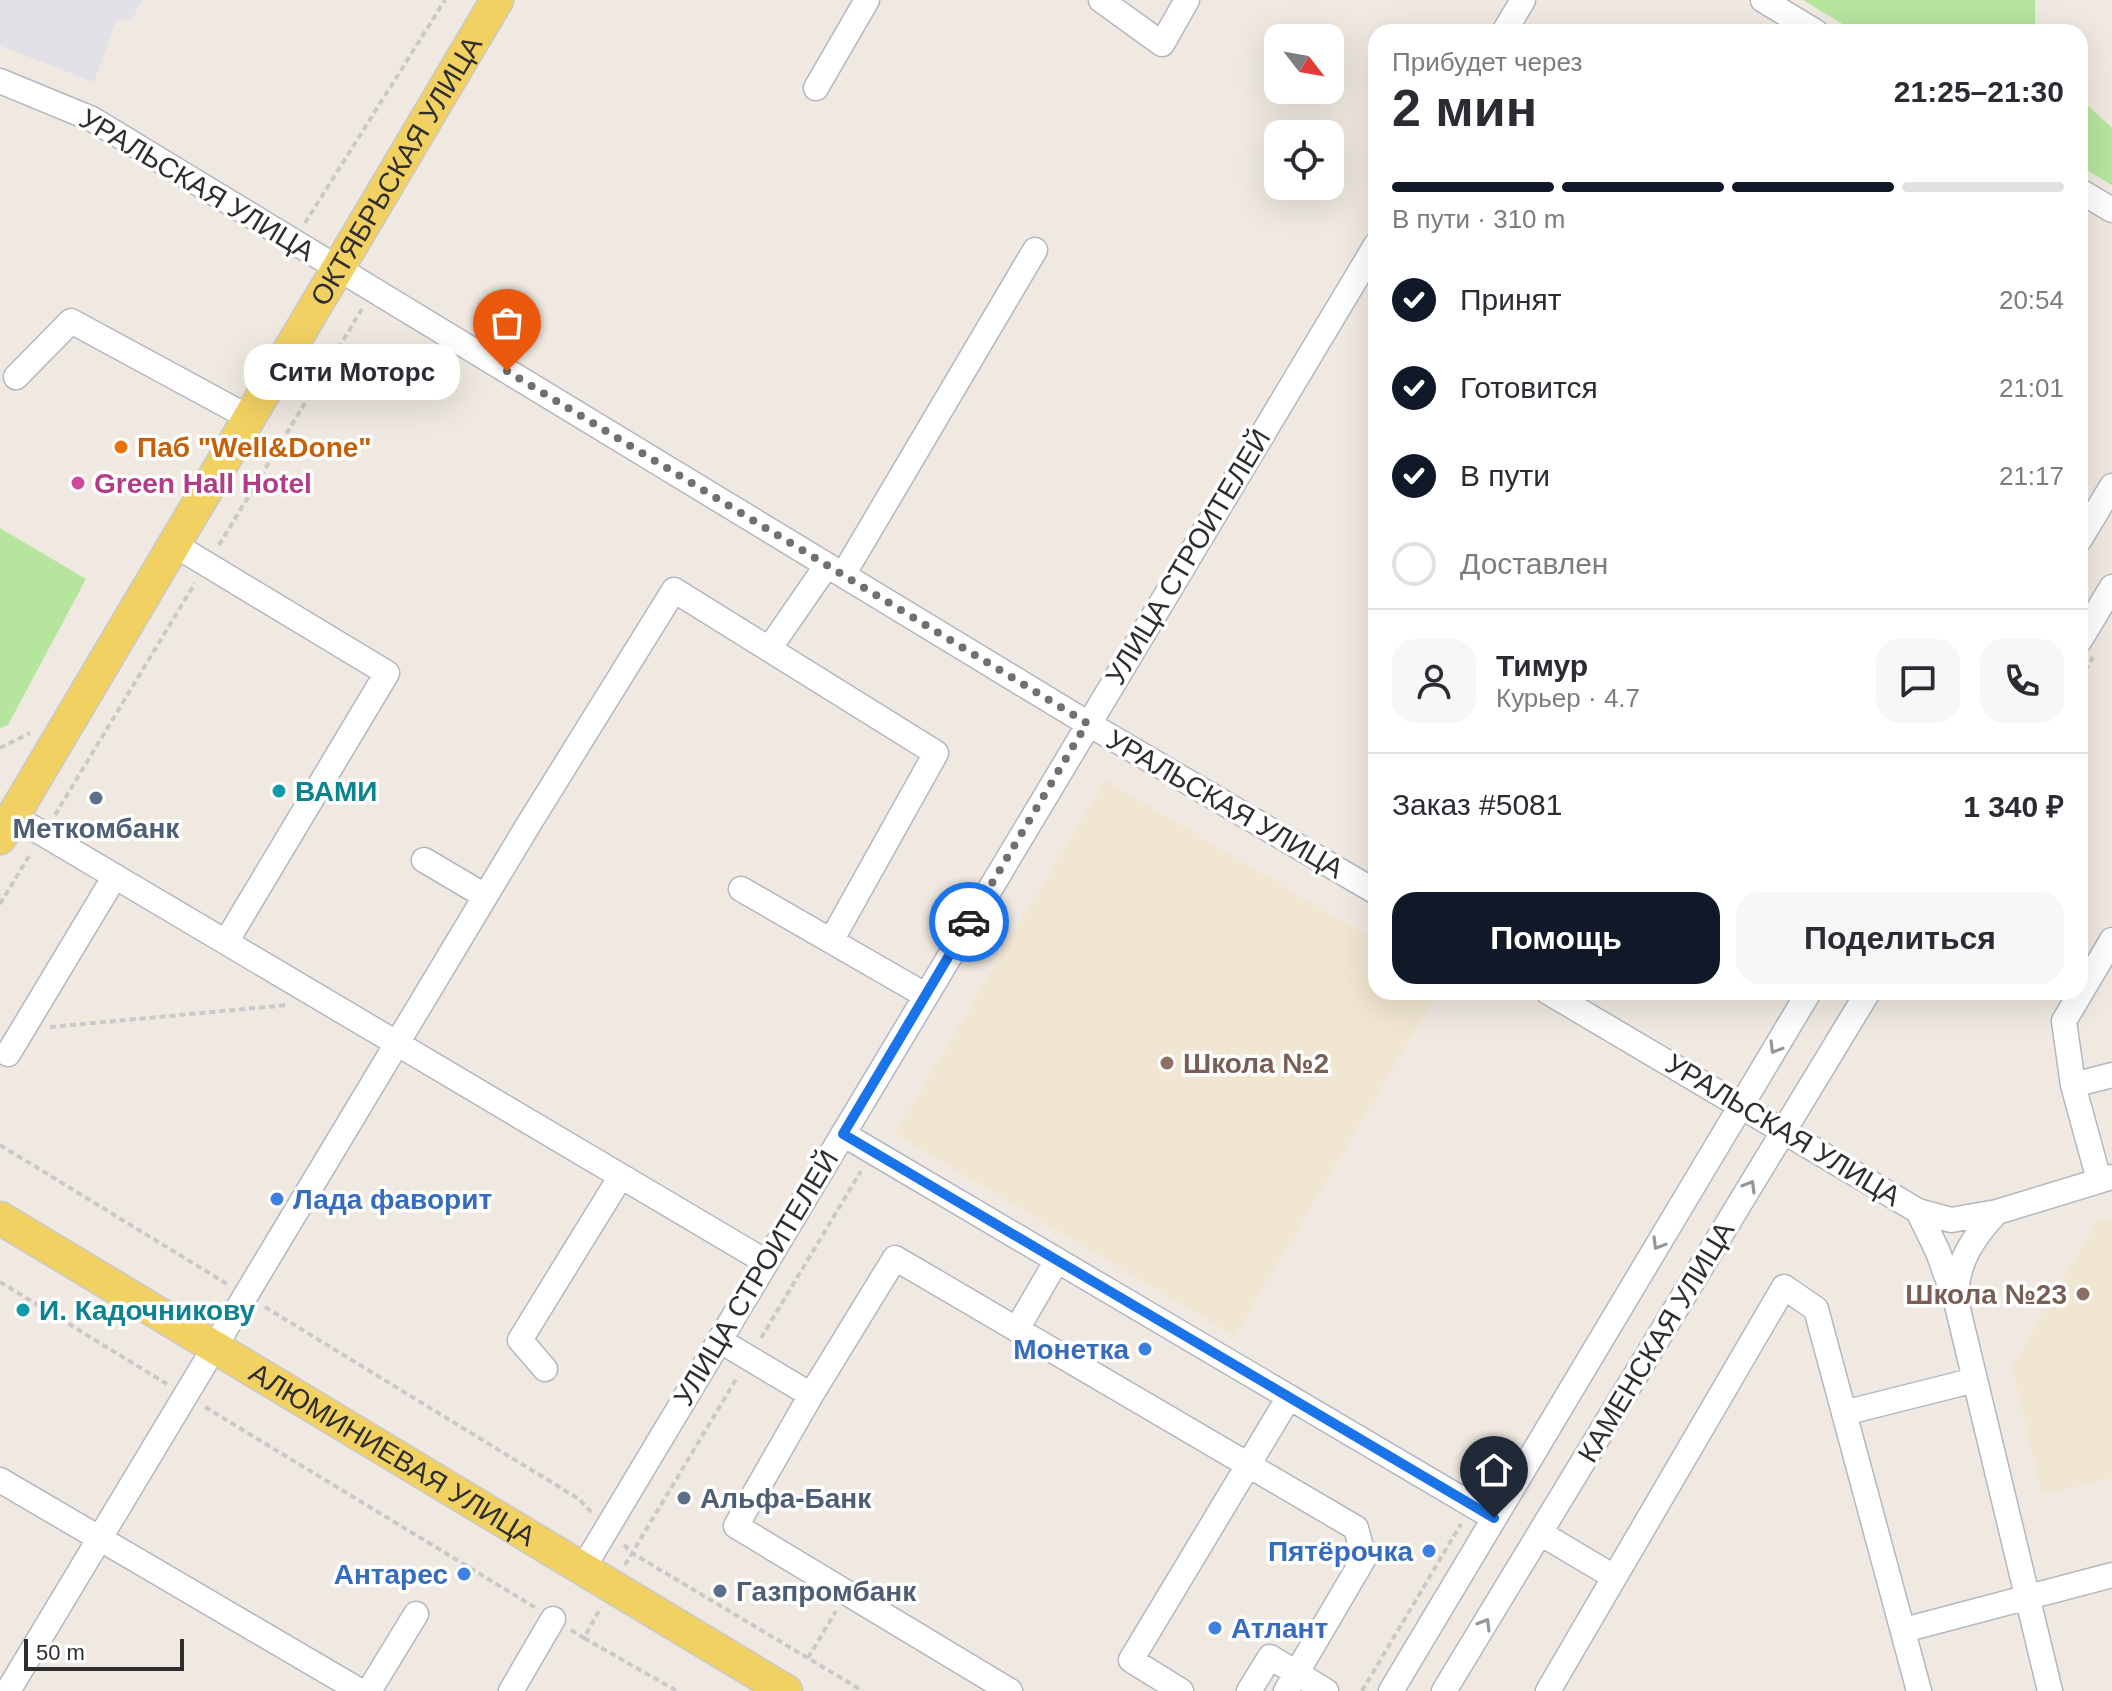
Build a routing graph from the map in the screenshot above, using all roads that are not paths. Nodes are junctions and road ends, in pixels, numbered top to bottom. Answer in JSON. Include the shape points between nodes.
{"nodes":[{"id":1,"x":497,"y":0,"type":"edge"},
{"id":2,"x":867,"y":0,"type":"edge"},
{"id":3,"x":1101,"y":0,"type":"edge"},
{"id":4,"x":1187,"y":0,"type":"edge"},
{"id":5,"x":1523,"y":0,"type":"edge"},
{"id":6,"x":1763,"y":0,"type":"edge"},
{"id":7,"x":1509,"y":24,"type":"edge"},
{"id":8,"x":1803,"y":24,"type":"edge"},
{"id":9,"x":0,"y":81,"type":"edge"},
{"id":10,"x":816,"y":88,"type":"dead end"},
{"id":11,"x":2088,"y":196,"type":"edge"},
{"id":12,"x":2112,"y":210,"type":"edge"},
{"id":13,"x":1035,"y":250,"type":"dead end"},
{"id":14,"x":1368,"y":258,"type":"edge"},
{"id":15,"x":339,"y":269,"type":"junction"},
{"id":16,"x":16,"y":377,"type":"dead end"},
{"id":17,"x":250,"y":418,"type":"junction"},
{"id":18,"x":2112,"y":486,"type":"edge"},
{"id":19,"x":2088,"y":526,"type":"edge"},
{"id":20,"x":175,"y":545,"type":"junction"},
{"id":21,"x":835,"y":570,"type":"junction"},
{"id":22,"x":2112,"y":587,"type":"edge"},
{"id":23,"x":2088,"y":627,"type":"edge"},
{"id":24,"x":769,"y":649,"type":"junction"},
{"id":25,"x":1087,"y":723,"type":"junction"},
{"id":26,"x":7,"y":827,"type":"edge"},
{"id":27,"x":424,"y":860,"type":"dead end"},
{"id":28,"x":115,"y":876,"type":"junction"},
{"id":29,"x":1368,"y":887,"type":"edge"},
{"id":30,"x":741,"y":889,"type":"dead end"},
{"id":31,"x":485,"y":896,"type":"junction"},
{"id":32,"x":2112,"y":940,"type":"edge"},
{"id":33,"x":831,"y":941,"type":"junction"},
{"id":34,"x":226,"y":942,"type":"junction"},
{"id":35,"x":2088,"y":980,"type":"edge"},
{"id":36,"x":925,"y":995,"type":"junction"},
{"id":37,"x":1579,"y":1000,"type":"edge"},
{"id":38,"x":1804,"y":1000,"type":"edge"},
{"id":39,"x":1863,"y":1000,"type":"edge"},
{"id":40,"x":2076,"y":1000,"type":"edge"},
{"id":41,"x":397,"y":1043,"type":"junction"},
{"id":42,"x":8,"y":1054,"type":"dead end"},
{"id":43,"x":2112,"y":1075,"type":"edge"},
{"id":44,"x":2073,"y":1085,"type":"junction"},
{"id":45,"x":1741,"y":1104,"type":"junction"},
{"id":46,"x":1785,"y":1130,"type":"junction"},
{"id":47,"x":843,"y":1134,"type":"junction"},
{"id":48,"x":621,"y":1176,"type":"junction"},
{"id":49,"x":2105,"y":1178,"type":"edge"},
{"id":50,"x":1918,"y":1211,"type":"junction"},
{"id":51,"x":1997,"y":1212,"type":"junction"},
{"id":52,"x":0,"y":1218,"type":"edge"},
{"id":53,"x":1057,"y":1260,"type":"junction"},
{"id":54,"x":766,"y":1262,"type":"junction"},
{"id":55,"x":1957,"y":1305,"type":"junction"},
{"id":56,"x":1017,"y":1329,"type":"junction"},
{"id":57,"x":719,"y":1340,"type":"junction"},
{"id":58,"x":214,"y":1348,"type":"junction"},
{"id":59,"x":545,"y":1369,"type":"dead end"},
{"id":60,"x":1975,"y":1380,"type":"junction"},
{"id":61,"x":811,"y":1395,"type":"junction"},
{"id":62,"x":1289,"y":1397,"type":"junction"},
{"id":63,"x":1844,"y":1413,"type":"junction"},
{"id":64,"x":1248,"y":1465,"type":"junction"},
{"id":65,"x":0,"y":1480,"type":"edge"},
{"id":66,"x":1494,"y":1518,"type":"junction"},
{"id":67,"x":1540,"y":1533,"type":"junction"},
{"id":68,"x":99,"y":1539,"type":"junction"},
{"id":69,"x":582,"y":1570,"type":"junction"},
{"id":70,"x":2112,"y":1575,"type":"edge"},
{"id":71,"x":1614,"y":1577,"type":"junction"},
{"id":72,"x":2026,"y":1596,"type":"junction"},
{"id":73,"x":416,"y":1614,"type":"dead end"},
{"id":74,"x":553,"y":1619,"type":"road end"},
{"id":75,"x":1904,"y":1630,"type":"junction"},
{"id":76,"x":1291,"y":1682,"type":"edge"},
{"id":77,"x":8,"y":1691,"type":"edge"},
{"id":78,"x":360,"y":1691,"type":"edge"},
{"id":79,"x":369,"y":1691,"type":"edge"},
{"id":80,"x":511,"y":1691,"type":"edge"},
{"id":81,"x":786,"y":1691,"type":"edge"},
{"id":82,"x":1010,"y":1691,"type":"edge"},
{"id":83,"x":1181,"y":1691,"type":"edge"},
{"id":84,"x":1249,"y":1691,"type":"edge"},
{"id":85,"x":1326,"y":1691,"type":"edge"},
{"id":86,"x":1391,"y":1691,"type":"edge"},
{"id":87,"x":1444,"y":1691,"type":"edge"},
{"id":88,"x":1548,"y":1691,"type":"edge"},
{"id":89,"x":1919,"y":1691,"type":"edge"},
{"id":90,"x":2050,"y":1691,"type":"edge"}],
"edges":[{"from":1,"to":15,"type":"main road","name":"ОКТЯБРЬСКАЯ УЛИЦА"},
{"from":2,"to":10,"type":"street"},
{"from":3,"to":4,"type":"street","via":[[1162,44]]},
{"from":5,"to":7,"type":"street"},
{"from":6,"to":8,"type":"street"},
{"from":9,"to":15,"type":"street","name":"УРАЛЬСКАЯ УЛИЦА","via":[[92,119]]},
{"from":11,"to":12,"type":"street"},
{"from":13,"to":21,"type":"street"},
{"from":14,"to":25,"type":"street","name":"УЛИЦА СТРОИТЕЛЕЙ"},
{"from":15,"to":17,"type":"main road","name":"ОКТЯБРЬСКАЯ УЛИЦА"},
{"from":15,"to":21,"type":"street","name":"УРАЛЬСКАЯ УЛИЦА"},
{"from":16,"to":17,"type":"street","via":[[71,321]]},
{"from":17,"to":20,"type":"main road","name":"ОКТЯБРЬСКАЯ УЛИЦА"},
{"from":18,"to":19,"type":"street"},
{"from":20,"to":26,"type":"main road","name":"ОКТЯБРЬСКАЯ УЛИЦА"},
{"from":20,"to":34,"type":"street","via":[[387,673]]},
{"from":21,"to":24,"type":"street"},
{"from":21,"to":25,"type":"street","name":"УРАЛЬСКАЯ УЛИЦА"},
{"from":22,"to":23,"type":"street"},
{"from":24,"to":31,"type":"street","via":[[674,590]]},
{"from":24,"to":33,"type":"street","via":[[936,753]]},
{"from":25,"to":29,"type":"street","name":"УРАЛЬСКАЯ УЛИЦА"},
{"from":25,"to":36,"type":"street","name":"УЛИЦА СТРОИТЕЛЕЙ"},
{"from":26,"to":28,"type":"street","via":[[43,834]]},
{"from":27,"to":31,"type":"street"},
{"from":28,"to":34,"type":"street"},
{"from":28,"to":42,"type":"street"},
{"from":30,"to":33,"type":"street"},
{"from":31,"to":41,"type":"street"},
{"from":32,"to":35,"type":"street"},
{"from":33,"to":36,"type":"street"},
{"from":34,"to":41,"type":"street"},
{"from":36,"to":47,"type":"street","name":"УЛИЦА СТРОИТЕЛЕЙ"},
{"from":37,"to":45,"type":"street","name":"УРАЛЬСКАЯ УЛИЦА"},
{"from":38,"to":45,"type":"street","name":"КАМЕНСКАЯ УЛИЦА","one_way":true},
{"from":39,"to":46,"type":"street","name":"КАМЕНСКАЯ УЛИЦА"},
{"from":40,"to":44,"type":"street","via":[[2064,1021]]},
{"from":41,"to":48,"type":"street"},
{"from":41,"to":58,"type":"street"},
{"from":43,"to":44,"type":"street"},
{"from":44,"to":49,"type":"street"},
{"from":45,"to":46,"type":"street","name":"УРАЛЬСКАЯ УЛИЦА"},
{"from":45,"to":66,"type":"street","name":"КАМЕНСКАЯ УЛИЦА","one_way":true},
{"from":46,"to":50,"type":"street","name":"УРАЛЬСКАЯ УЛИЦА"},
{"from":67,"to":46,"type":"street","name":"КАМЕНСКАЯ УЛИЦА","one_way":true},
{"from":47,"to":53,"type":"street"},
{"from":47,"to":54,"type":"street","name":"УЛИЦА СТРОИТЕЛЕЙ"},
{"from":48,"to":54,"type":"street"},
{"from":48,"to":59,"type":"street","via":[[520,1340]]},
{"from":49,"to":51,"type":"street"},
{"from":50,"to":51,"type":"street","via":[[1951,1220]]},
{"from":50,"to":55,"type":"street","name":"УРАЛЬСКАЯ УЛИЦА"},
{"from":51,"to":55,"type":"street","via":[[1968,1249],[1956,1287]]},
{"from":52,"to":58,"type":"main road","name":"АЛЮМИНИЕВАЯ УЛИЦА"},
{"from":53,"to":56,"type":"street"},
{"from":53,"to":62,"type":"street"},
{"from":54,"to":57,"type":"street","name":"УЛИЦА СТРОИТЕЛЕЙ"},
{"from":55,"to":60,"type":"street","name":"УРАЛЬСКАЯ УЛИЦА"},
{"from":56,"to":61,"type":"street","via":[[895,1258]]},
{"from":56,"to":64,"type":"street"},
{"from":57,"to":61,"type":"street"},
{"from":57,"to":69,"type":"street","name":"УЛИЦА СТРОИТЕЛЕЙ"},
{"from":58,"to":68,"type":"street"},
{"from":58,"to":69,"type":"main road","name":"АЛЮМИНИЕВАЯ УЛИЦА"},
{"from":60,"to":63,"type":"street"},
{"from":60,"to":72,"type":"street","name":"УРАЛЬСКАЯ УЛИЦА"},
{"from":61,"to":82,"type":"street","via":[[736,1526]]},
{"from":62,"to":64,"type":"street"},
{"from":62,"to":66,"type":"street"},
{"from":63,"to":71,"type":"street","via":[[1816,1309],[1784,1287]]},
{"from":63,"to":75,"type":"street"},
{"from":64,"to":76,"type":"street","via":[[1356,1528],[1364,1558]]},
{"from":64,"to":83,"type":"street","via":[[1131,1660]]},
{"from":65,"to":68,"type":"street"},
{"from":66,"to":86,"type":"street","name":"КАМЕНСКАЯ УЛИЦА"},
{"from":67,"to":71,"type":"street"},
{"from":87,"to":67,"type":"street","name":"КАМЕНСКАЯ УЛИЦА","one_way":true},
{"from":68,"to":77,"type":"street"},
{"from":68,"to":78,"type":"street"},
{"from":69,"to":81,"type":"main road","name":"АЛЮМИНИЕВАЯ УЛИЦА"},
{"from":70,"to":72,"type":"street"},
{"from":71,"to":88,"type":"street"},
{"from":72,"to":75,"type":"street"},
{"from":72,"to":90,"type":"street","name":"УРАЛЬСКАЯ УЛИЦА"},
{"from":73,"to":79,"type":"street"},
{"from":74,"to":80,"type":"street"},
{"from":75,"to":89,"type":"street"},
{"from":76,"to":84,"type":"street","via":[[1270,1657]]},
{"from":76,"to":85,"type":"street"}]}
